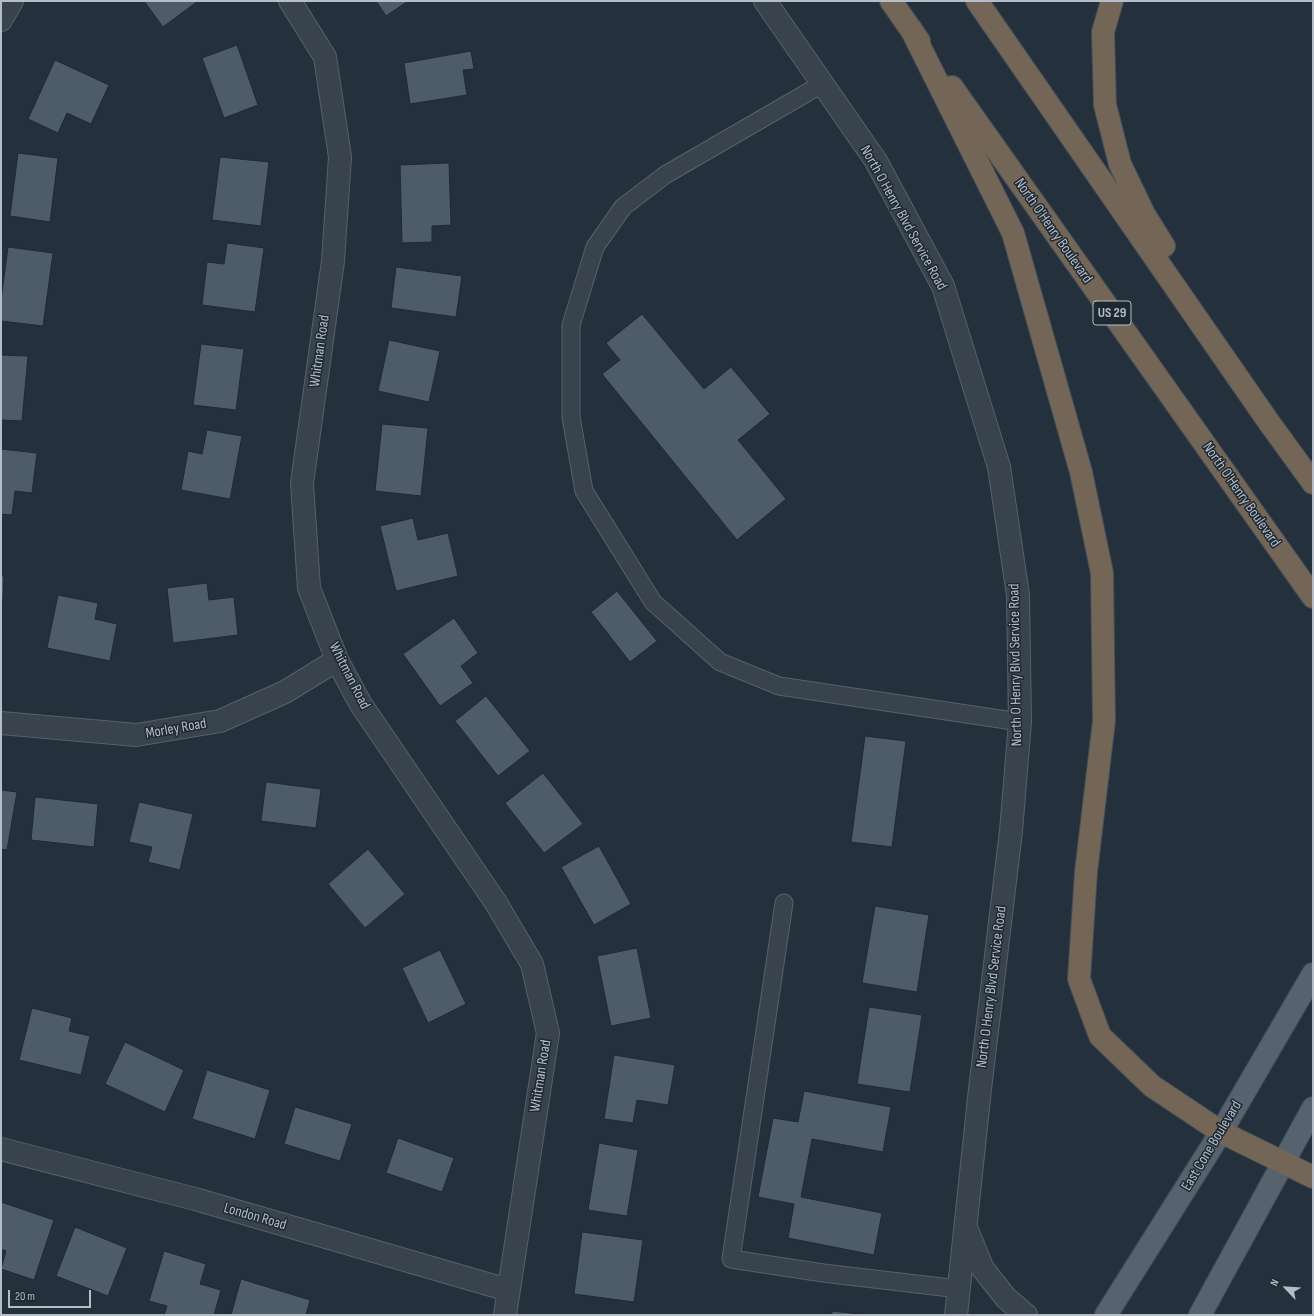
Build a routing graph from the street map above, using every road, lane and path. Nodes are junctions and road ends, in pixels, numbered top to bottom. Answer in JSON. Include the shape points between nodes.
{"nodes":[{"id":1,"x":12,"y":1,"type":"edge"},
{"id":2,"x":290,"y":1,"type":"edge"},
{"id":3,"x":765,"y":1,"type":"edge"},
{"id":4,"x":892,"y":1,"type":"edge"},
{"id":5,"x":977,"y":1,"type":"edge"},
{"id":6,"x":1112,"y":1,"type":"edge"},
{"id":7,"x":1,"y":20,"type":"edge"},
{"id":8,"x":910,"y":29,"type":"junction"},
{"id":9,"x":822,"y":84,"type":"junction"},
{"id":10,"x":1268,"y":421,"type":"junction"},
{"id":11,"x":1313,"y":483,"type":"edge"},
{"id":12,"x":1313,"y":597,"type":"edge"},
{"id":13,"x":337,"y":660,"type":"junction"},
{"id":14,"x":1020,"y":722,"type":"junction"},
{"id":15,"x":1,"y":723,"type":"edge"},
{"id":16,"x":784,"y":903,"type":"dead end"},
{"id":17,"x":1313,"y":974,"type":"edge"},
{"id":18,"x":1313,"y":1108,"type":"edge"},
{"id":19,"x":1221,"y":1132,"type":"junction"},
{"id":20,"x":1,"y":1149,"type":"edge"},
{"id":21,"x":1282,"y":1163,"type":"junction"},
{"id":22,"x":1313,"y":1177,"type":"edge"},
{"id":23,"x":966,"y":1227,"type":"junction"},
{"id":24,"x":959,"y":1289,"type":"junction"},
{"id":25,"x":508,"y":1290,"type":"junction"},
{"id":26,"x":505,"y":1315,"type":"edge"},
{"id":27,"x":956,"y":1315,"type":"edge"},
{"id":28,"x":1026,"y":1315,"type":"edge"},
{"id":29,"x":1106,"y":1315,"type":"edge"},
{"id":30,"x":1200,"y":1315,"type":"edge"}],
"edges":[{"from":1,"to":7,"type":"street"},
{"from":2,"to":13,"type":"street","name":"Whitman Road","via":[[324,57],[340,157],[333,261],[302,483],[309,588]]},
{"from":3,"to":9,"type":"street","name":"North O Henry Blvd Service Road"},
{"from":4,"to":8,"type":"highway","name":"North O'Henry Boulevard","number":"US 29"},
{"from":5,"to":10,"type":"highway"},
{"from":6,"to":10,"type":"highway","via":[[1103,32],[1105,105],[1120,164],[1144,214]]},
{"from":8,"to":12,"type":"highway","name":"North O'Henry Boulevard","number":"US 29"},
{"from":8,"to":19,"type":"highway","via":[[1013,233],[1080,472],[1102,574],[1104,721],[1086,872],[1079,979],[1100,1036],[1152,1086]]},
{"from":9,"to":14,"type":"street","name":"North O Henry Blvd Service Road","via":[[876,161],[943,286],[982,409],[999,467],[1018,595]]},
{"from":9,"to":14,"type":"lane","via":[[665,175],[623,207],[595,247],[571,325],[571,417],[584,491],[654,602],[720,662],[779,686]]},
{"from":10,"to":11,"type":"highway"},
{"from":13,"to":15,"type":"street","name":"Morley Road","via":[[285,692],[220,721],[136,735]]},
{"from":13,"to":25,"type":"street","name":"Whitman Road","via":[[360,703],[496,903],[532,964],[548,1033]]},
{"from":14,"to":23,"type":"street","name":"North O Henry Blvd Service Road","via":[[1011,831]]},
{"from":16,"to":24,"type":"lane","via":[[731,1259]]},
{"from":17,"to":19,"type":"main road","name":"East Cone Boulevard"},
{"from":18,"to":21,"type":"main road"},
{"from":19,"to":21,"type":"highway"},
{"from":19,"to":29,"type":"main road","name":"East Cone Boulevard"},
{"from":20,"to":25,"type":"street","name":"London Road","via":[[195,1199]]},
{"from":21,"to":22,"type":"highway"},
{"from":21,"to":30,"type":"main road"},
{"from":23,"to":24,"type":"street","name":"North O Henry Blvd Service Road"},
{"from":23,"to":28,"type":"street","via":[[983,1269],[1006,1298]]},
{"from":24,"to":27,"type":"street","name":"North O Henry Blvd Service Road"},
{"from":25,"to":26,"type":"street","name":"Whitman Road"}]}
